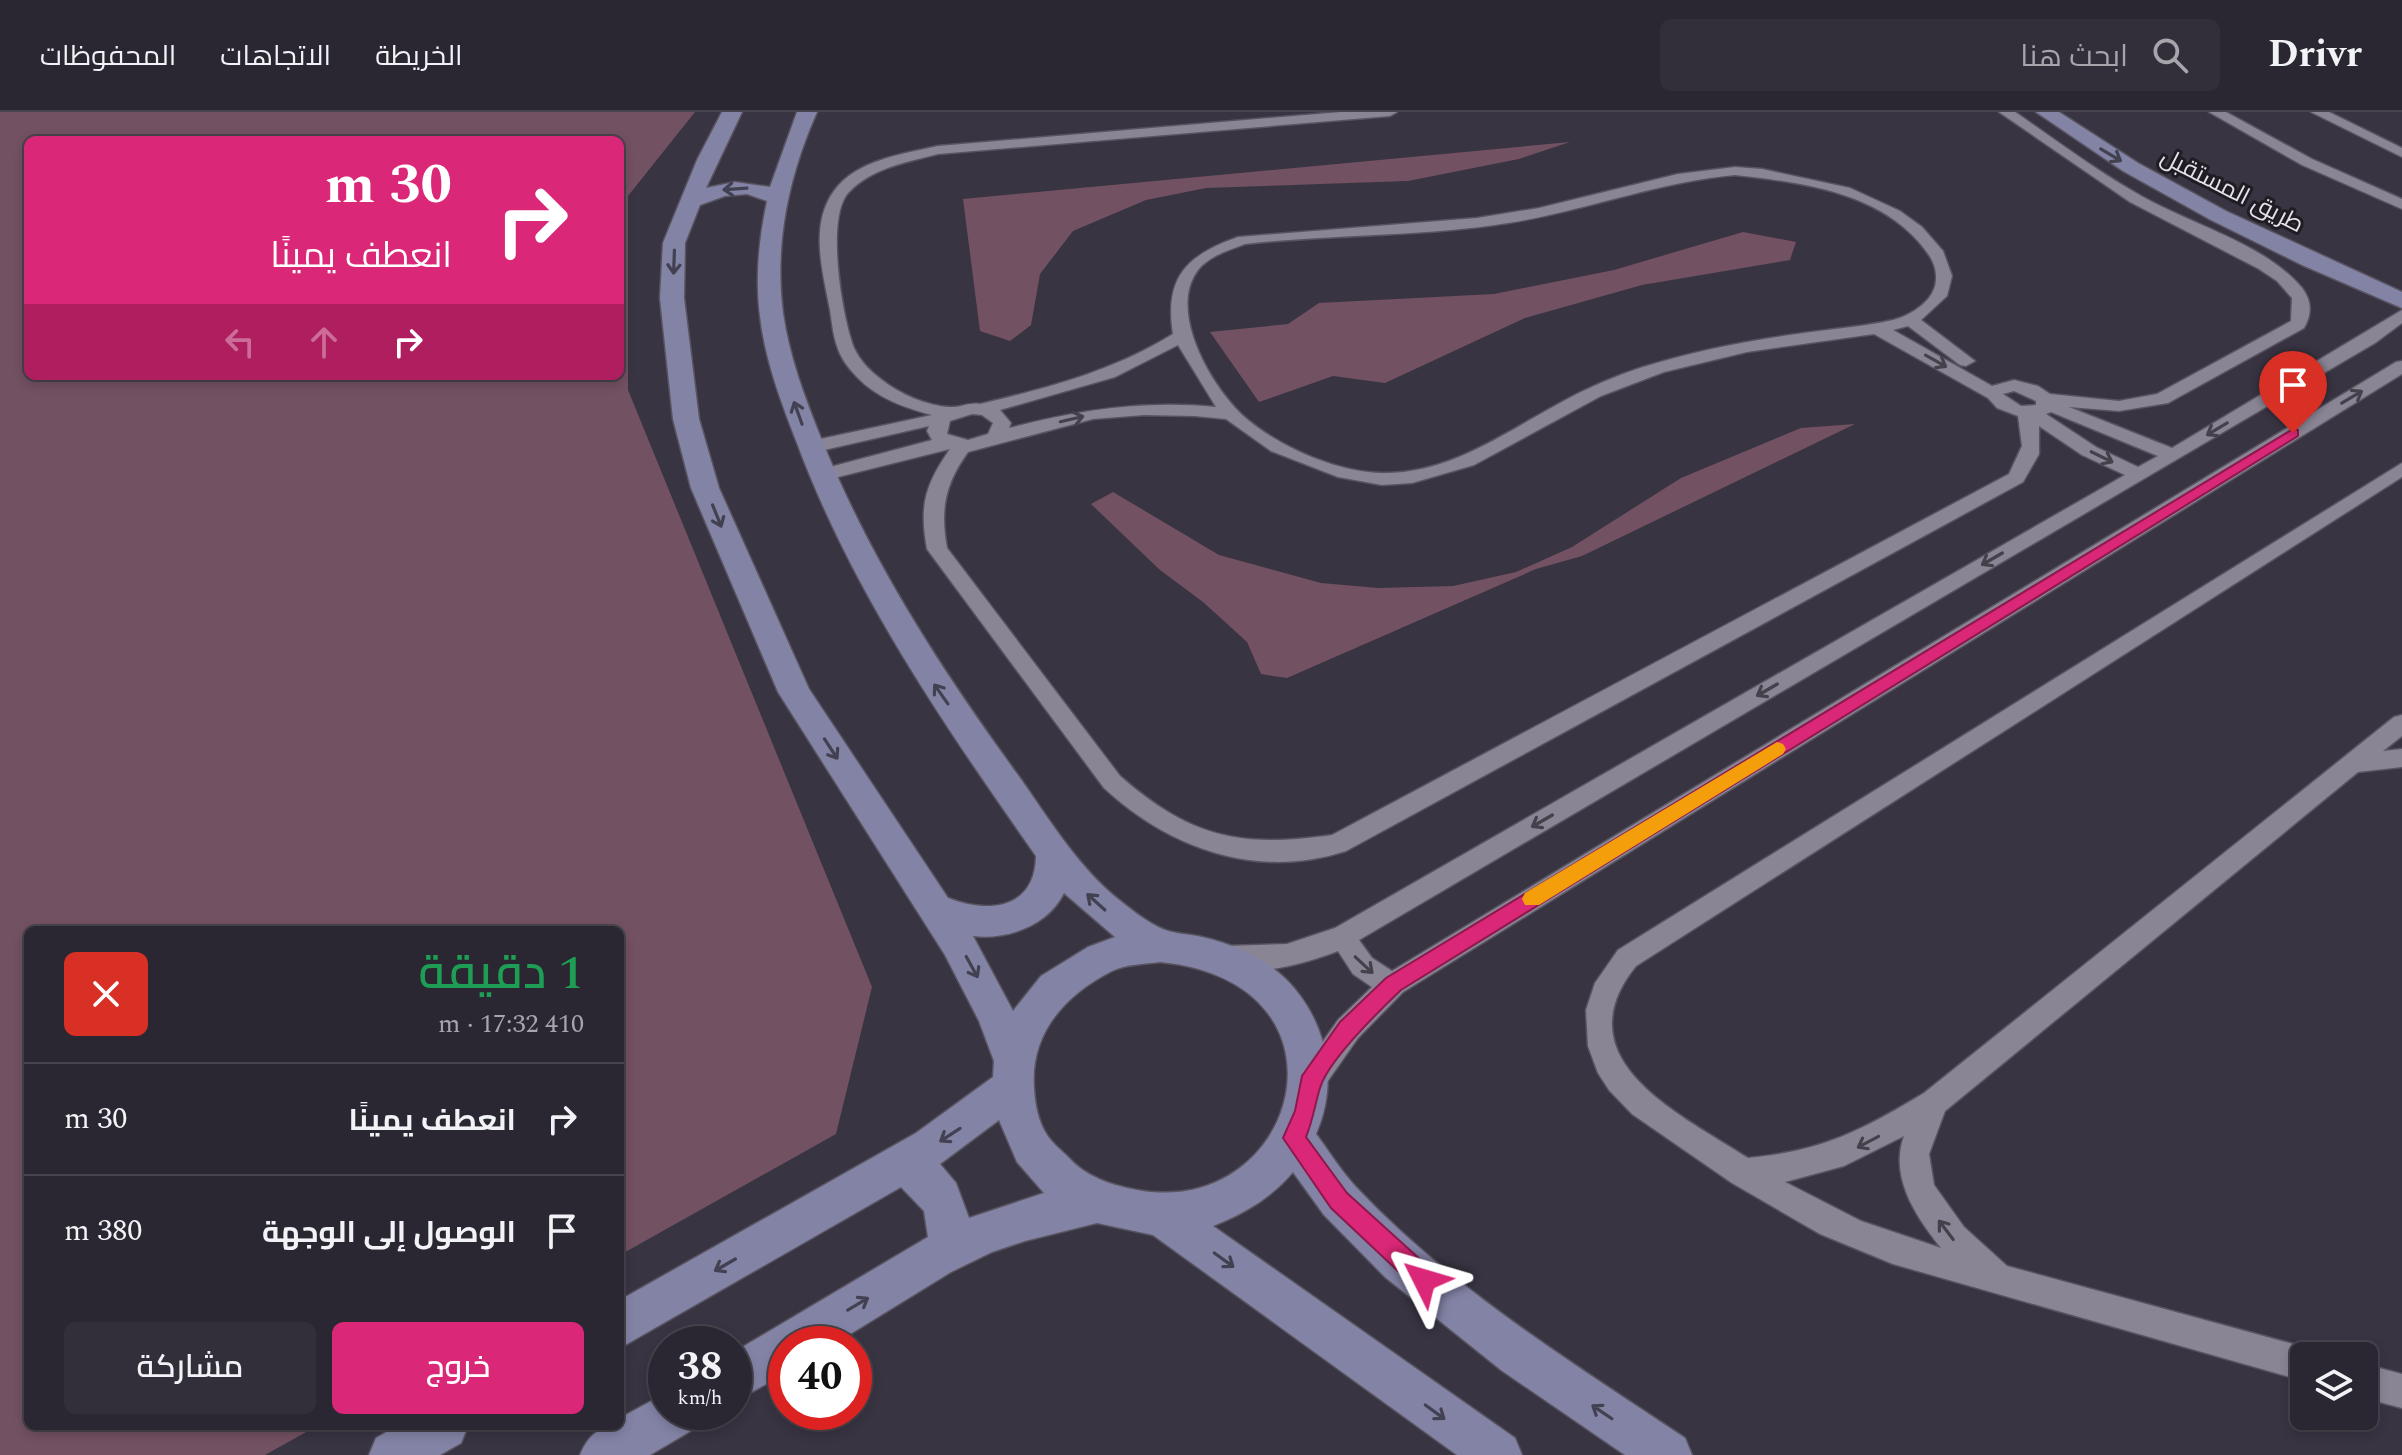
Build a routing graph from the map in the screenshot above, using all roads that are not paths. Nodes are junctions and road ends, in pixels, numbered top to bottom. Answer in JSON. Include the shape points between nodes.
{"nodes":[{"id":1,"x":732,"y":112,"type":"edge"},
{"id":2,"x":807,"y":112,"type":"edge"},
{"id":3,"x":1390,"y":112,"type":"edge"},
{"id":4,"x":2006,"y":112,"type":"edge"},
{"id":5,"x":2046,"y":112,"type":"edge"},
{"id":6,"x":2078,"y":112,"type":"edge"},
{"id":7,"x":2216,"y":112,"type":"edge"},
{"id":8,"x":2318,"y":112,"type":"edge"},
{"id":9,"x":792,"y":148,"type":"junction"},
{"id":10,"x":2402,"y":153,"type":"edge"},
{"id":11,"x":762,"y":163,"type":"dead end"},
{"id":12,"x":779,"y":200,"type":"junction"},
{"id":13,"x":690,"y":202,"type":"junction"},
{"id":14,"x":2402,"y":205,"type":"edge"},
{"id":15,"x":2359,"y":273,"type":"junction"},
{"id":16,"x":2402,"y":281,"type":"edge"},
{"id":17,"x":2402,"y":301,"type":"edge"},
{"id":18,"x":2402,"y":315,"type":"edge"},
{"id":19,"x":1910,"y":320,"type":"junction"},
{"id":20,"x":1876,"y":328,"type":"junction"},
{"id":21,"x":2393,"y":330,"type":"edge"},
{"id":22,"x":1181,"y":336,"type":"junction"},
{"id":23,"x":2402,"y":366,"type":"edge"},
{"id":24,"x":2014,"y":385,"type":"junction"},
{"id":25,"x":1994,"y":394,"type":"junction"},
{"id":26,"x":2037,"y":407,"type":"junction"},
{"id":27,"x":980,"y":409,"type":"junction"},
{"id":28,"x":1229,"y":414,"type":"junction"},
{"id":29,"x":946,"y":416,"type":"junction"},
{"id":30,"x":996,"y":437,"type":"junction"},
{"id":31,"x":954,"y":444,"type":"junction"},
{"id":32,"x":811,"y":447,"type":"junction"},
{"id":33,"x":2173,"y":455,"type":"junction"},
{"id":34,"x":2402,"y":469,"type":"edge"},
{"id":35,"x":2138,"y":474,"type":"junction"},
{"id":36,"x":822,"y":475,"type":"junction"},
{"id":37,"x":2402,"y":723,"type":"edge"},
{"id":38,"x":2402,"y":758,"type":"edge"},
{"id":39,"x":2356,"y":763,"type":"junction"},
{"id":40,"x":1054,"y":851,"type":"junction"},
{"id":41,"x":938,"y":910,"type":"junction"},
{"id":42,"x":1344,"y":936,"type":"junction"},
{"id":43,"x":1160,"y":946,"type":"junction"},
{"id":44,"x":1217,"y":956,"type":"junction"},
{"id":45,"x":1393,"y":984,"type":"junction"},
{"id":46,"x":1012,"y":1073,"type":"junction"},
{"id":47,"x":1310,"y":1083,"type":"junction"},
{"id":48,"x":1934,"y":1102,"type":"junction"},
{"id":49,"x":1294,"y":1138,"type":"junction"},
{"id":50,"x":901,"y":1164,"type":"junction"},
{"id":51,"x":1743,"y":1173,"type":"junction"},
{"id":52,"x":1095,"y":1203,"type":"junction"},
{"id":53,"x":1161,"y":1215,"type":"junction"},
{"id":54,"x":950,"y":1250,"type":"junction"},
{"id":55,"x":2004,"y":1281,"type":"junction"},
{"id":56,"x":624,"y":1323,"type":"edge"},
{"id":57,"x":821,"y":1326,"type":"edge"},
{"id":58,"x":2290,"y":1360,"type":"edge"},
{"id":59,"x":2378,"y":1385,"type":"edge"},
{"id":60,"x":2402,"y":1391,"type":"edge"},
{"id":61,"x":648,"y":1429,"type":"edge"},
{"id":62,"x":437,"y":1430,"type":"edge"},
{"id":63,"x":393,"y":1455,"type":"edge"},
{"id":64,"x":604,"y":1455,"type":"edge"},
{"id":65,"x":1498,"y":1455,"type":"edge"},
{"id":66,"x":1668,"y":1455,"type":"edge"}],
"edges":[{"from":1,"to":13,"type":"street","via":[[717,163]]},
{"from":2,"to":9,"type":"street"},
{"from":3,"to":29,"type":"street","via":[[938,150],[883,163],[849,181],[834,197],[826,219],[848,354],[883,390]]},
{"from":4,"to":26,"type":"street","via":[[2133,198],[2267,267],[2296,290],[2302,302],[2298,324],[2162,399],[2119,406]]},
{"from":5,"to":15,"type":"street","name":"طريق المستقبل","one_way":true,"via":[[2146,177],[2261,237]]},
{"from":6,"to":15,"type":"street","name":"طريق المستقبل"},
{"from":7,"to":14,"type":"street","via":[[2307,162]]},
{"from":8,"to":10,"type":"street"},
{"from":9,"to":11,"type":"street"},
{"from":9,"to":12,"type":"street"},
{"from":12,"to":13,"type":"street","one_way":true,"via":[[748,188],[717,191]]},
{"from":32,"to":12,"type":"street","one_way":true,"via":[[781,366],[770,301],[771,242]]},
{"from":13,"to":41,"type":"street","one_way":true,"via":[[674,243],[672,298],[686,419],[705,488],[794,692]]},
{"from":15,"to":16,"type":"street","name":"طريق المستقبل"},
{"from":15,"to":17,"type":"street","name":"طريق المستقبل"},
{"from":18,"to":21,"type":"street"},
{"from":19,"to":20,"type":"street"},
{"from":19,"to":22,"type":"street","via":[[1940,294],[1945,276],[1926,239],[1892,213],[1847,192],[1774,174],[1735,171],[1667,178],[1511,218],[1243,240],[1211,251],[1189,268],[1180,288]]},
{"from":19,"to":24,"type":"street","via":[[1953,354]]},
{"from":20,"to":25,"type":"street","one_way":true},
{"from":20,"to":28,"type":"street","via":[[1754,345],[1644,373],[1594,392],[1465,464],[1427,477],[1380,479],[1335,472],[1271,442]]},
{"from":21,"to":33,"type":"street","one_way":true},
{"from":22,"to":27,"type":"street","via":[[1115,374]]},
{"from":22,"to":28,"type":"street"},
{"from":45,"to":23,"type":"street","one_way":true},
{"from":24,"to":25,"type":"street"},
{"from":24,"to":26,"type":"street","via":[[2032,390]]},
{"from":25,"to":26,"type":"street","via":[[2001,404]]},
{"from":26,"to":31,"type":"street","via":[[2031,453],[2016,478],[1337,844],[1295,851],[1209,843],[1137,808],[1112,782],[937,549],[930,513]]},
{"from":26,"to":33,"type":"street"},
{"from":26,"to":35,"type":"street","one_way":true,"via":[[2089,451]]},
{"from":27,"to":29,"type":"street"},
{"from":27,"to":30,"type":"street","via":[[1002,423]]},
{"from":30,"to":28,"type":"street","one_way":true,"via":[[1139,409]]},
{"from":29,"to":31,"type":"street","via":[[936,431]]},
{"from":29,"to":32,"type":"street"},
{"from":30,"to":31,"type":"street","via":[[981,444]]},
{"from":31,"to":36,"type":"street"},
{"from":32,"to":36,"type":"street"},
{"from":33,"to":35,"type":"street"},
{"from":34,"to":51,"type":"street","via":[[1627,958],[1610,975],[1597,1020],[1614,1072],[1633,1097]]},
{"from":35,"to":42,"type":"street","one_way":true},
{"from":40,"to":36,"type":"street","one_way":true,"via":[[934,684],[869,574]]},
{"from":37,"to":39,"type":"street"},
{"from":38,"to":39,"type":"street"},
{"from":39,"to":48,"type":"street"},
{"from":40,"to":41,"type":"street","via":[[1049,888],[1014,918],[965,922]]},
{"from":43,"to":40,"type":"street","one_way":true,"via":[[1098,903]]},
{"from":41,"to":46,"type":"street","one_way":true,"via":[[979,979]]},
{"from":42,"to":44,"type":"street","via":[[1285,957]]},
{"from":42,"to":45,"type":"street","one_way":true,"via":[[1366,970]]},
{"from":43,"to":44,"type":"street"},
{"from":43,"to":46,"type":"street","via":[[1104,957],[1055,987],[1022,1032]]},
{"from":44,"to":47,"type":"street","via":[[1266,984],[1285,1005],[1299,1029]]},
{"from":45,"to":47,"type":"street","via":[[1348,1029]]},
{"from":46,"to":50,"type":"street","one_way":true,"via":[[960,1128]]},
{"from":46,"to":52,"type":"street","via":[[1016,1115],[1026,1142],[1044,1167]]},
{"from":47,"to":49,"type":"street"},
{"from":48,"to":51,"type":"street","one_way":true,"via":[[1862,1146],[1826,1160]]},
{"from":55,"to":48,"type":"street","one_way":true,"via":[[1950,1236],[1918,1181],[1914,1154]]},
{"from":49,"to":53,"type":"street","via":[[1265,1174],[1225,1201]]},
{"from":66,"to":49,"type":"street","one_way":true,"via":[[1517,1354],[1401,1261],[1339,1200]]},
{"from":50,"to":54,"type":"street","via":[[935,1187],[946,1206]]},
{"from":50,"to":56,"type":"street","one_way":true},
{"from":51,"to":55,"type":"street","via":[[1868,1239]]},
{"from":52,"to":53,"type":"street"},
{"from":52,"to":54,"type":"street","via":[[1019,1221]]},
{"from":53,"to":65,"type":"street","one_way":true},
{"from":57,"to":54,"type":"street","one_way":true},
{"from":55,"to":58,"type":"street"},
{"from":59,"to":60,"type":"street"},
{"from":61,"to":64,"type":"street"},
{"from":62,"to":63,"type":"street"}]}
